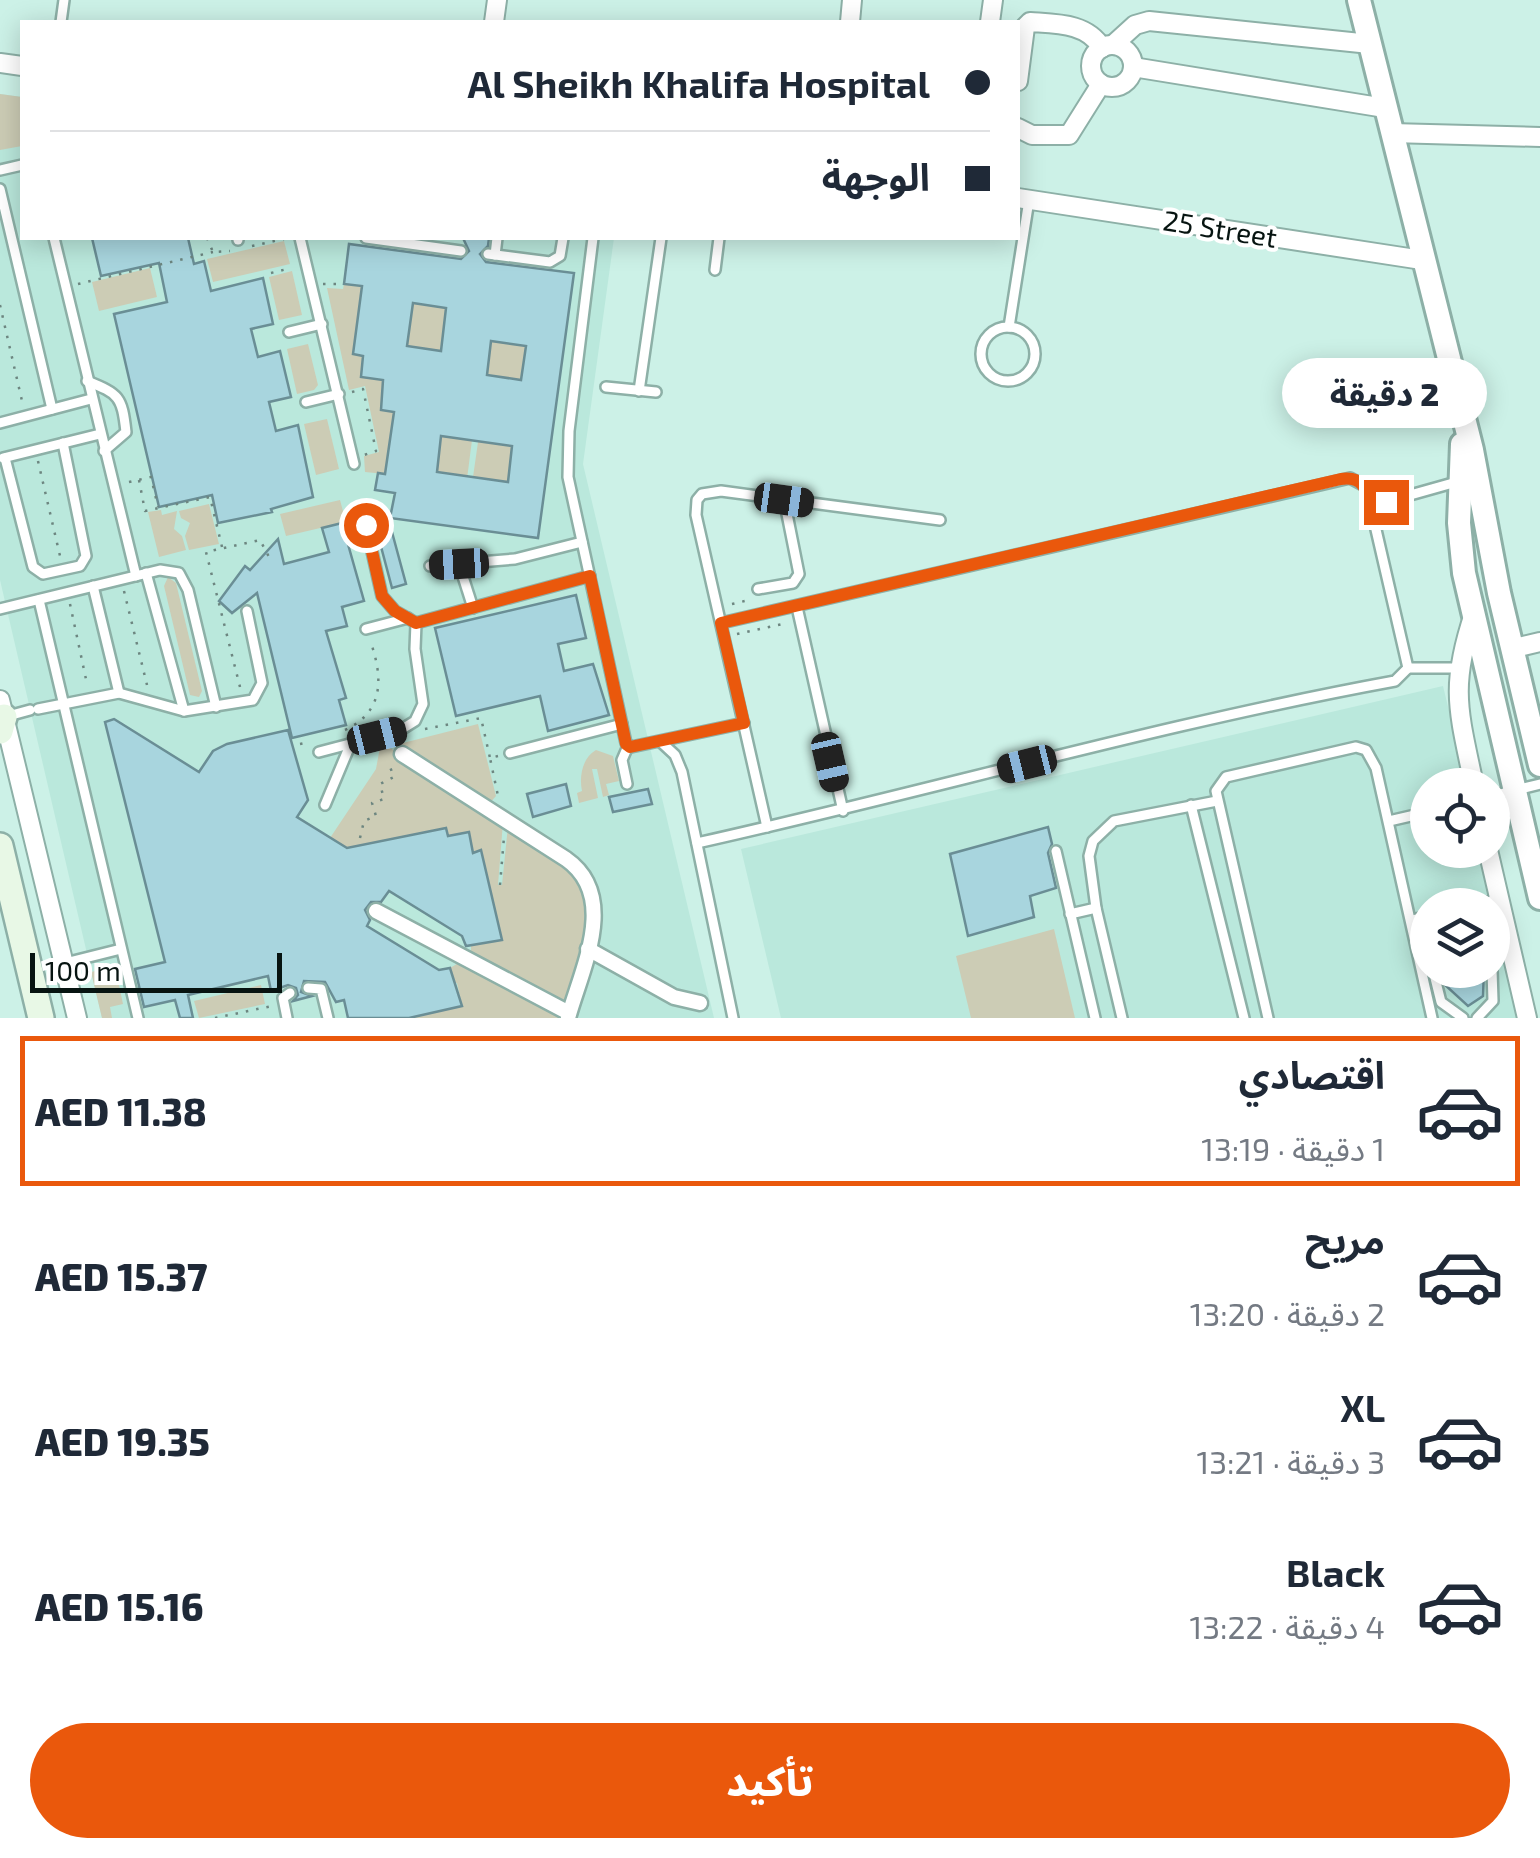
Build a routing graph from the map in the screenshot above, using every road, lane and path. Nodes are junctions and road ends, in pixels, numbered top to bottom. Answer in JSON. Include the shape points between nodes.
{"nodes":[{"id":1,"x":1359,"y":0,"type":"edge"},
{"id":2,"x":1370,"y":44,"type":"junction"},
{"id":3,"x":1108,"y":46,"type":"junction"},
{"id":4,"x":1020,"y":66,"type":"edge"},
{"id":5,"x":1133,"y":67,"type":"junction"},
{"id":6,"x":1101,"y":84,"type":"junction"},
{"id":7,"x":1385,"y":108,"type":"junction"},
{"id":8,"x":1020,"y":129,"type":"edge"},
{"id":9,"x":1391,"y":134,"type":"junction"},
{"id":10,"x":1540,"y":137,"type":"edge"},
{"id":11,"x":0,"y":189,"type":"edge"},
{"id":12,"x":1023,"y":199,"type":"edge"},
{"id":13,"x":1020,"y":226,"type":"edge"},
{"id":14,"x":54,"y":240,"type":"edge"},
{"id":15,"x":301,"y":240,"type":"edge"},
{"id":16,"x":381,"y":240,"type":"edge"},
{"id":17,"x":454,"y":240,"type":"edge"},
{"id":18,"x":496,"y":240,"type":"edge"},
{"id":19,"x":563,"y":240,"type":"edge"},
{"id":20,"x":593,"y":240,"type":"edge"},
{"id":21,"x":662,"y":240,"type":"edge"},
{"id":22,"x":720,"y":240,"type":"edge"},
{"id":23,"x":1019,"y":240,"type":"edge"},
{"id":24,"x":213,"y":252,"type":"dead end"},
{"id":25,"x":1422,"y":260,"type":"junction"},
{"id":26,"x":307,"y":264,"type":"junction"},
{"id":27,"x":714,"y":270,"type":"dead end"},
{"id":28,"x":271,"y":272,"type":"dead end"},
{"id":29,"x":312,"y":284,"type":"junction"},
{"id":30,"x":342,"y":284,"type":"dead end"},
{"id":31,"x":65,"y":288,"type":"junction"},
{"id":32,"x":0,"y":305,"type":"edge"},
{"id":33,"x":322,"y":324,"type":"junction"},
{"id":34,"x":1009,"y":327,"type":"junction"},
{"id":35,"x":290,"y":332,"type":"dead end"},
{"id":36,"x":86,"y":381,"type":"junction"},
{"id":37,"x":606,"y":388,"type":"dead end"},
{"id":38,"x":639,"y":391,"type":"junction"},
{"id":39,"x":656,"y":392,"type":"dead end"},
{"id":40,"x":338,"y":394,"type":"junction"},
{"id":41,"x":91,"y":399,"type":"junction"},
{"id":42,"x":306,"y":402,"type":"dead end"},
{"id":43,"x":52,"y":409,"type":"junction"},
{"id":44,"x":26,"y":416,"type":"junction"},
{"id":45,"x":1462,"y":416,"type":"junction"},
{"id":46,"x":0,"y":422,"type":"edge"},
{"id":47,"x":100,"y":434,"type":"junction"},
{"id":48,"x":63,"y":443,"type":"junction"},
{"id":49,"x":36,"y":450,"type":"junction"},
{"id":50,"x":104,"y":451,"type":"junction"},
{"id":51,"x":3,"y":458,"type":"edge"},
{"id":52,"x":353,"y":461,"type":"joint"},
{"id":53,"x":138,"y":480,"type":"junction"},
{"id":54,"x":1460,"y":481,"type":"junction"},
{"id":55,"x":113,"y":486,"type":"junction"},
{"id":56,"x":784,"y":500,"type":"junction"},
{"id":57,"x":1372,"y":506,"type":"junction"},
{"id":58,"x":158,"y":508,"type":"junction"},
{"id":59,"x":940,"y":520,"type":"dead end"},
{"id":60,"x":366,"y":525,"type":"dead end"},
{"id":61,"x":582,"y":542,"type":"junction"},
{"id":62,"x":222,"y":548,"type":"junction"},
{"id":63,"x":269,"y":557,"type":"dead end"},
{"id":64,"x":459,"y":564,"type":"junction"},
{"id":65,"x":430,"y":566,"type":"dead end"},
{"id":66,"x":64,"y":570,"type":"junction"},
{"id":67,"x":141,"y":574,"type":"junction"},
{"id":68,"x":590,"y":576,"type":"junction"},
{"id":69,"x":121,"y":580,"type":"junction"},
{"id":70,"x":93,"y":586,"type":"junction"},
{"id":71,"x":67,"y":593,"type":"junction"},
{"id":72,"x":1499,"y":593,"type":"junction"},
{"id":73,"x":759,"y":594,"type":"joint"},
{"id":74,"x":39,"y":600,"type":"junction"},
{"id":75,"x":718,"y":607,"type":"junction"},
{"id":76,"x":797,"y":607,"type":"junction"},
{"id":77,"x":1472,"y":607,"type":"junction"},
{"id":78,"x":473,"y":608,"type":"junction"},
{"id":79,"x":0,"y":610,"type":"edge"},
{"id":80,"x":248,"y":611,"type":"dead end"},
{"id":81,"x":414,"y":620,"type":"junction"},
{"id":82,"x":799,"y":620,"type":"junction"},
{"id":83,"x":721,"y":623,"type":"junction"},
{"id":84,"x":366,"y":629,"type":"joint"},
{"id":85,"x":724,"y":637,"type":"junction"},
{"id":86,"x":1540,"y":642,"type":"edge"},
{"id":87,"x":1511,"y":649,"type":"junction"},
{"id":88,"x":1408,"y":668,"type":"junction"},
{"id":89,"x":1459,"y":668,"type":"junction"},
{"id":90,"x":119,"y":693,"type":"junction"},
{"id":91,"x":90,"y":697,"type":"junction"},
{"id":92,"x":63,"y":703,"type":"junction"},
{"id":93,"x":244,"y":703,"type":"junction"},
{"id":94,"x":152,"y":705,"type":"junction"},
{"id":95,"x":216,"y":707,"type":"junction"},
{"id":96,"x":184,"y":711,"type":"junction"},
{"id":97,"x":1,"y":716,"type":"edge"},
{"id":98,"x":415,"y":722,"type":"junction"},
{"id":99,"x":744,"y":723,"type":"junction"},
{"id":100,"x":622,"y":724,"type":"junction"},
{"id":101,"x":341,"y":732,"type":"dead end"},
{"id":102,"x":661,"y":742,"type":"junction"},
{"id":103,"x":300,"y":744,"type":"dead end"},
{"id":104,"x":352,"y":744,"type":"junction"},
{"id":105,"x":317,"y":746,"type":"joint"},
{"id":106,"x":628,"y":746,"type":"junction"},
{"id":107,"x":510,"y":753,"type":"joint"},
{"id":108,"x":402,"y":754,"type":"joint"},
{"id":109,"x":490,"y":758,"type":"junction"},
{"id":110,"x":1540,"y":765,"type":"edge"},
{"id":111,"x":1471,"y":768,"type":"edge"},
{"id":112,"x":627,"y":784,"type":"dead end"},
{"id":113,"x":1540,"y":784,"type":"edge"},
{"id":114,"x":1516,"y":790,"type":"junction"},
{"id":115,"x":1510,"y":792,"type":"edge"},
{"id":116,"x":1218,"y":801,"type":"junction"},
{"id":117,"x":1190,"y":805,"type":"junction"},
{"id":118,"x":326,"y":806,"type":"dead end"},
{"id":119,"x":490,"y":810,"type":"junction"},
{"id":120,"x":843,"y":811,"type":"junction"},
{"id":121,"x":1410,"y":816,"type":"edge"},
{"id":122,"x":506,"y":821,"type":"junction"},
{"id":123,"x":1389,"y":821,"type":"junction"},
{"id":124,"x":767,"y":828,"type":"junction"},
{"id":125,"x":360,"y":838,"type":"dead end"},
{"id":126,"x":697,"y":843,"type":"junction"},
{"id":127,"x":0,"y":846,"type":"edge"},
{"id":128,"x":1056,"y":852,"type":"dead end"},
{"id":129,"x":500,"y":884,"type":"dead end"},
{"id":130,"x":1540,"y":898,"type":"edge"},
{"id":131,"x":1096,"y":908,"type":"junction"},
{"id":132,"x":376,"y":911,"type":"dead end"},
{"id":133,"x":1410,"y":911,"type":"edge"},
{"id":134,"x":1070,"y":914,"type":"junction"},
{"id":135,"x":1244,"y":916,"type":"junction"},
{"id":136,"x":1219,"y":920,"type":"junction"},
{"id":137,"x":1510,"y":943,"type":"edge"},
{"id":138,"x":588,"y":948,"type":"junction"},
{"id":139,"x":121,"y":949,"type":"junction"},
{"id":140,"x":65,"y":963,"type":"junction"},
{"id":141,"x":308,"y":988,"type":"dead end"},
{"id":142,"x":1426,"y":988,"type":"edge"},
{"id":143,"x":1438,"y":988,"type":"edge"},
{"id":144,"x":1492,"y":988,"type":"edge"},
{"id":145,"x":290,"y":993,"type":"dead end"},
{"id":146,"x":700,"y":1003,"type":"dead end"},
{"id":147,"x":283,"y":1004,"type":"junction"},
{"id":148,"x":570,"y":1016,"type":"edge"},
{"id":149,"x":40,"y":1018,"type":"edge"},
{"id":150,"x":77,"y":1018,"type":"edge"},
{"id":151,"x":138,"y":1018,"type":"edge"},
{"id":152,"x":215,"y":1018,"type":"edge"},
{"id":153,"x":287,"y":1018,"type":"edge"},
{"id":154,"x":328,"y":1018,"type":"edge"},
{"id":155,"x":734,"y":1018,"type":"edge"},
{"id":156,"x":1095,"y":1018,"type":"edge"},
{"id":157,"x":1122,"y":1018,"type":"edge"},
{"id":158,"x":1244,"y":1018,"type":"edge"},
{"id":159,"x":1268,"y":1018,"type":"edge"},
{"id":160,"x":1432,"y":1018,"type":"edge"},
{"id":161,"x":1462,"y":1018,"type":"edge"},
{"id":162,"x":1477,"y":1018,"type":"edge"},
{"id":163,"x":1527,"y":1018,"type":"edge"}],
"edges":[{"from":1,"to":2,"type":"street"},
{"from":2,"to":3,"type":"street","via":[[1149,21]]},
{"from":2,"to":7,"type":"street"},
{"from":3,"to":4,"type":"street","via":[[1080,28],[1030,22]]},
{"from":3,"to":5,"type":"street","via":[[1131,56]]},
{"from":3,"to":6,"type":"street","via":[[1091,66]]},
{"from":5,"to":6,"type":"street","via":[[1122,85]]},
{"from":5,"to":7,"type":"street"},
{"from":6,"to":8,"type":"street","via":[[1069,135]]},
{"from":7,"to":9,"type":"street"},
{"from":9,"to":10,"type":"street"},
{"from":9,"to":25,"type":"street"},
{"from":11,"to":43,"type":"lane"},
{"from":12,"to":13,"type":"lane"},
{"from":12,"to":25,"type":"street","name":"25 Street"},
{"from":14,"to":31,"type":"lane"},
{"from":15,"to":26,"type":"lane"},
{"from":16,"to":17,"type":"lane","via":[[457,250]]},
{"from":18,"to":19,"type":"lane","via":[[491,254],[550,262],[560,256]]},
{"from":20,"to":61,"type":"lane","via":[[568,446]]},
{"from":21,"to":38,"type":"lane"},
{"from":22,"to":27,"type":"lane"},
{"from":23,"to":34,"type":"lane"},
{"from":24,"to":31,"type":"path"},
{"from":25,"to":45,"type":"street"},
{"from":26,"to":28,"type":"path"},
{"from":26,"to":29,"type":"lane"},
{"from":29,"to":30,"type":"path"},
{"from":29,"to":33,"type":"lane"},
{"from":31,"to":36,"type":"lane"},
{"from":32,"to":44,"type":"path"},
{"from":33,"to":35,"type":"lane"},
{"from":33,"to":40,"type":"lane"},
{"from":34,"to":34,"type":"lane","via":[[993,331],[981,351],[989,373],[1004,380],[1026,374],[1035,353],[1024,332]]},
{"from":36,"to":41,"type":"lane"},
{"from":36,"to":50,"type":"lane","via":[[116,393],[120,402],[126,432]]},
{"from":37,"to":38,"type":"lane"},
{"from":38,"to":39,"type":"lane"},
{"from":40,"to":42,"type":"lane"},
{"from":40,"to":52,"type":"lane"},
{"from":40,"to":52,"type":"path","via":[[363,389],[376,451]]},
{"from":41,"to":43,"type":"lane"},
{"from":41,"to":47,"type":"lane"},
{"from":43,"to":44,"type":"lane"},
{"from":44,"to":46,"type":"lane"},
{"from":45,"to":54,"type":"street"},
{"from":45,"to":72,"type":"street"},
{"from":47,"to":48,"type":"lane"},
{"from":47,"to":50,"type":"lane"},
{"from":48,"to":49,"type":"lane"},
{"from":48,"to":66,"type":"lane","via":[[86,556],[80,566]]},
{"from":49,"to":51,"type":"lane"},
{"from":49,"to":66,"type":"path"},
{"from":50,"to":55,"type":"lane"},
{"from":51,"to":66,"type":"lane","via":[[32,567],[43,574]]},
{"from":53,"to":55,"type":"path"},
{"from":53,"to":58,"type":"path","via":[[151,477]]},
{"from":53,"to":58,"type":"path","via":[[145,511]]},
{"from":54,"to":57,"type":"lane"},
{"from":54,"to":77,"type":"street","via":[[1460,548]]},
{"from":55,"to":67,"type":"lane"},
{"from":56,"to":59,"type":"lane"},
{"from":56,"to":73,"type":"lane","via":[[799,574],[793,583]]},
{"from":56,"to":75,"type":"lane","via":[[702,494],[694,507]]},
{"from":57,"to":76,"type":"lane","via":[[1365,486],[1341,479]]},
{"from":57,"to":88,"type":"lane"},
{"from":58,"to":62,"type":"path","via":[[210,497]]},
{"from":60,"to":81,"type":"lane","via":[[382,596]]},
{"from":61,"to":64,"type":"lane","via":[[514,560]]},
{"from":61,"to":68,"type":"lane"},
{"from":62,"to":63,"type":"path","via":[[260,540]]},
{"from":62,"to":93,"type":"path","via":[[206,552]]},
{"from":64,"to":65,"type":"lane"},
{"from":64,"to":78,"type":"lane"},
{"from":67,"to":69,"type":"lane"},
{"from":67,"to":95,"type":"lane","via":[[170,570],[185,580]]},
{"from":67,"to":96,"type":"lane"},
{"from":68,"to":78,"type":"lane"},
{"from":68,"to":100,"type":"lane"},
{"from":69,"to":70,"type":"lane"},
{"from":69,"to":94,"type":"path"},
{"from":70,"to":71,"type":"lane"},
{"from":70,"to":90,"type":"lane"},
{"from":71,"to":74,"type":"lane"},
{"from":71,"to":91,"type":"path"},
{"from":72,"to":77,"type":"street","via":[[1482,584]]},
{"from":72,"to":87,"type":"street"},
{"from":73,"to":75,"type":"path"},
{"from":74,"to":79,"type":"lane"},
{"from":74,"to":92,"type":"lane"},
{"from":75,"to":83,"type":"lane"},
{"from":76,"to":82,"type":"lane"},
{"from":76,"to":83,"type":"lane"},
{"from":77,"to":89,"type":"street"},
{"from":77,"to":114,"type":"street"},
{"from":78,"to":81,"type":"lane"},
{"from":80,"to":93,"type":"lane","via":[[262,683]]},
{"from":81,"to":84,"type":"lane"},
{"from":81,"to":98,"type":"lane","via":[[423,704]]},
{"from":82,"to":85,"type":"path"},
{"from":82,"to":120,"type":"lane"},
{"from":83,"to":85,"type":"lane"},
{"from":84,"to":101,"type":"path","via":[[378,662],[377,698],[363,721]]},
{"from":85,"to":99,"type":"lane"},
{"from":86,"to":87,"type":"street"},
{"from":87,"to":110,"type":"street"},
{"from":88,"to":89,"type":"lane"},
{"from":88,"to":120,"type":"lane","via":[[1401,679],[1138,736]]},
{"from":89,"to":111,"type":"street","via":[[1458,704]]},
{"from":90,"to":91,"type":"lane"},
{"from":90,"to":94,"type":"lane"},
{"from":91,"to":92,"type":"lane"},
{"from":92,"to":97,"type":"lane"},
{"from":92,"to":139,"type":"lane"},
{"from":93,"to":95,"type":"lane"},
{"from":94,"to":96,"type":"lane"},
{"from":95,"to":96,"type":"lane"},
{"from":97,"to":140,"type":"street"},
{"from":98,"to":104,"type":"lane"},
{"from":98,"to":109,"type":"path","via":[[425,729],[481,718]]},
{"from":99,"to":102,"type":"lane"},
{"from":99,"to":124,"type":"lane"},
{"from":100,"to":106,"type":"lane"},
{"from":100,"to":107,"type":"lane"},
{"from":102,"to":106,"type":"lane"},
{"from":102,"to":126,"type":"lane","via":[[680,763]]},
{"from":103,"to":105,"type":"path"},
{"from":104,"to":105,"type":"lane"},
{"from":104,"to":118,"type":"lane"},
{"from":106,"to":112,"type":"lane","via":[[622,760]]},
{"from":107,"to":109,"type":"path"},
{"from":108,"to":119,"type":"street"},
{"from":108,"to":125,"type":"path","via":[[389,768],[392,780],[380,784],[384,799],[372,803],[376,816],[364,821]]},
{"from":109,"to":119,"type":"path","via":[[498,796]]},
{"from":113,"to":114,"type":"lane"},
{"from":114,"to":115,"type":"lane"},
{"from":114,"to":130,"type":"street"},
{"from":116,"to":117,"type":"lane"},
{"from":116,"to":123,"type":"lane","via":[[1226,777],[1356,747],[1373,758]]},
{"from":116,"to":135,"type":"lane"},
{"from":117,"to":131,"type":"lane","via":[[1126,817],[1102,829],[1089,856]]},
{"from":117,"to":136,"type":"lane"},
{"from":119,"to":122,"type":"street"},
{"from":120,"to":124,"type":"lane"},
{"from":121,"to":123,"type":"lane"},
{"from":122,"to":129,"type":"path"},
{"from":122,"to":138,"type":"street","via":[[589,881],[594,911]]},
{"from":123,"to":133,"type":"lane"},
{"from":124,"to":126,"type":"lane"},
{"from":126,"to":155,"type":"lane"},
{"from":127,"to":149,"type":"main road"},
{"from":128,"to":134,"type":"lane"},
{"from":131,"to":134,"type":"lane"},
{"from":131,"to":157,"type":"lane"},
{"from":132,"to":148,"type":"street"},
{"from":134,"to":156,"type":"lane"},
{"from":135,"to":136,"type":"lane"},
{"from":135,"to":159,"type":"lane"},
{"from":136,"to":158,"type":"lane"},
{"from":137,"to":163,"type":"street"},
{"from":138,"to":146,"type":"street","via":[[674,997]]},
{"from":138,"to":148,"type":"street"},
{"from":139,"to":140,"type":"lane"},
{"from":139,"to":151,"type":"lane"},
{"from":140,"to":150,"type":"street"},
{"from":141,"to":154,"type":"lane","via":[[321,989]]},
{"from":142,"to":160,"type":"lane"},
{"from":143,"to":161,"type":"lane","via":[[1441,1002]]},
{"from":144,"to":162,"type":"lane","via":[[1492,1001]]},
{"from":145,"to":147,"type":"lane"},
{"from":147,"to":152,"type":"path"},
{"from":147,"to":153,"type":"lane"}]}
